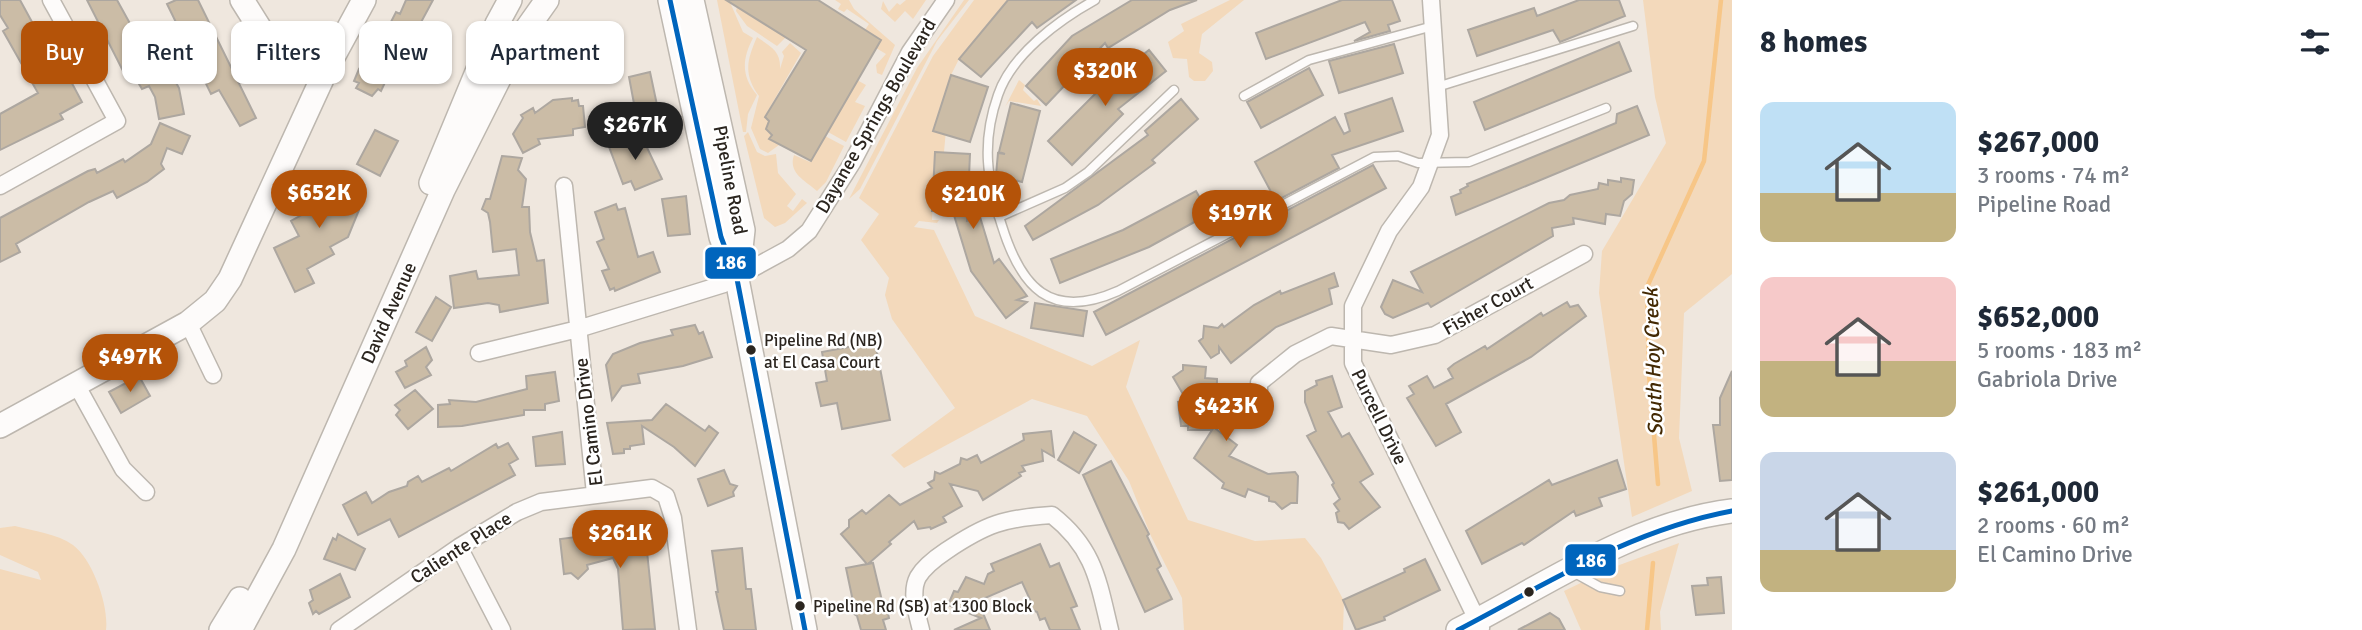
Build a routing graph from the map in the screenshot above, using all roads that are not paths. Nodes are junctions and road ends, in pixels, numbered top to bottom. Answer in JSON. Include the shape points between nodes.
{"nodes":[{"id":1,"x":51,"y":0,"type":"edge"},
{"id":2,"x":242,"y":0,"type":"edge"},
{"id":3,"x":364,"y":0,"type":"edge"},
{"id":4,"x":510,"y":0,"type":"edge"},
{"id":5,"x":547,"y":0,"type":"edge"},
{"id":6,"x":670,"y":0,"type":"edge"},
{"id":7,"x":692,"y":0,"type":"edge"},
{"id":8,"x":946,"y":0,"type":"edge"},
{"id":9,"x":1096,"y":0,"type":"edge"},
{"id":10,"x":1431,"y":0,"type":"edge"},
{"id":11,"x":255,"y":21,"type":"edge"},
{"id":12,"x":1433,"y":26,"type":"junction"},
{"id":13,"x":1633,"y":26,"type":"dead end"},
{"id":14,"x":345,"y":35,"type":"edge"},
{"id":15,"x":320,"y":84,"type":"edge"},
{"id":16,"x":1437,"y":87,"type":"junction"},
{"id":17,"x":1174,"y":90,"type":"dead end"},
{"id":18,"x":1244,"y":96,"type":"dead end"},
{"id":19,"x":1606,"y":108,"type":"dead end"},
{"id":20,"x":1432,"y":162,"type":"junction"},
{"id":21,"x":0,"y":186,"type":"edge"},
{"id":22,"x":564,"y":186,"type":"dead end"},
{"id":23,"x":999,"y":217,"type":"junction"},
{"id":24,"x":1584,"y":254,"type":"dead end"},
{"id":25,"x":737,"y":279,"type":"junction"},
{"id":26,"x":188,"y":323,"type":"junction"},
{"id":27,"x":578,"y":329,"type":"junction"},
{"id":28,"x":1352,"y":340,"type":"junction"},
{"id":29,"x":479,"y":353,"type":"dead end"},
{"id":30,"x":213,"y":375,"type":"dead end"},
{"id":31,"x":76,"y":384,"type":"junction"},
{"id":32,"x":1259,"y":408,"type":"dead end"},
{"id":33,"x":0,"y":426,"type":"edge"},
{"id":34,"x":146,"y":492,"type":"dead end"},
{"id":35,"x":595,"y":494,"type":"junction"},
{"id":36,"x":1732,"y":511,"type":"edge"},
{"id":37,"x":459,"y":547,"type":"junction"},
{"id":38,"x":1569,"y":569,"type":"junction"},
{"id":39,"x":1620,"y":591,"type":"dead end"},
{"id":40,"x":1472,"y":626,"type":"edge"},
{"id":41,"x":221,"y":630,"type":"edge"},
{"id":42,"x":240,"y":630,"type":"edge"},
{"id":43,"x":340,"y":630,"type":"edge"},
{"id":44,"x":502,"y":630,"type":"edge"},
{"id":45,"x":688,"y":630,"type":"edge"},
{"id":46,"x":806,"y":630,"type":"edge"},
{"id":47,"x":920,"y":630,"type":"edge"},
{"id":48,"x":1110,"y":630,"type":"edge"}],
"edges":[{"from":1,"to":21,"type":"street","via":[[117,121]]},
{"from":2,"to":11,"type":"main road"},
{"from":3,"to":14,"type":"main road"},
{"from":4,"to":41,"type":"main road","name":"David Avenue","via":[[275,529]]},
{"from":5,"to":42,"type":"main road","name":"David Avenue","via":[[518,41],[449,179],[284,549]]},
{"from":6,"to":25,"type":"main road","name":"Pipeline Road","via":[[721,237]]},
{"from":7,"to":25,"type":"main road","name":"Pipeline Road","via":[[743,230]]},
{"from":8,"to":25,"type":"street","name":"Dayanee Springs Boulevard","via":[[910,52],[852,163],[809,231],[788,250]]},
{"from":9,"to":23,"type":"lane","via":[[1044,35],[1015,65],[998,94],[986,169]]},
{"from":10,"to":12,"type":"street","name":"Purcell Drive"},
{"from":12,"to":16,"type":"street","name":"Purcell Drive"},
{"from":12,"to":18,"type":"lane","via":[[1309,60]]},
{"from":13,"to":16,"type":"lane"},
{"from":15,"to":26,"type":"main road","via":[[230,279],[215,301]]},
{"from":16,"to":20,"type":"street","name":"Purcell Drive","via":[[1440,135]]},
{"from":17,"to":23,"type":"lane","via":[[1088,172],[1065,188]]},
{"from":19,"to":20,"type":"lane","via":[[1469,162]]},
{"from":20,"to":23,"type":"lane","via":[[1374,157],[1118,291],[1074,303],[1050,298],[1018,270]]},
{"from":20,"to":28,"type":"street","name":"Purcell Drive","via":[[1421,187],[1389,230],[1353,306]]},
{"from":22,"to":27,"type":"street","name":"El Camino Drive"},
{"from":24,"to":28,"type":"street","name":"Fisher Court","via":[[1436,335],[1391,345]]},
{"from":25,"to":27,"type":"street","name":"Dayanee Springs Boulevard"},
{"from":25,"to":46,"type":"main road","name":"Pipeline Road"},
{"from":26,"to":30,"type":"street"},
{"from":26,"to":31,"type":"main road"},
{"from":27,"to":29,"type":"street","name":"Dayanee Springs Boulevard"},
{"from":27,"to":35,"type":"street","name":"El Camino Drive"},
{"from":28,"to":32,"type":"street","name":"Fisher Court","via":[[1331,336],[1294,354],[1259,383]]},
{"from":28,"to":40,"type":"street","name":"Purcell Drive","via":[[1353,363]]},
{"from":31,"to":33,"type":"main road"},
{"from":31,"to":34,"type":"street","via":[[124,469]]},
{"from":35,"to":37,"type":"street","name":"Caliente Place","via":[[541,502]]},
{"from":35,"to":45,"type":"street","name":"El Camino Drive","via":[[652,488],[666,496]]},
{"from":36,"to":38,"type":"main road","via":[[1639,536]]},
{"from":37,"to":43,"type":"street","name":"Caliente Place"},
{"from":37,"to":44,"type":"street"},
{"from":38,"to":39,"type":"lane","via":[[1582,580]]},
{"from":38,"to":40,"type":"main road"},
{"from":47,"to":48,"type":"street","via":[[915,601],[918,577],[937,556],[980,528],[1052,515],[1076,534],[1096,573]]}]}
